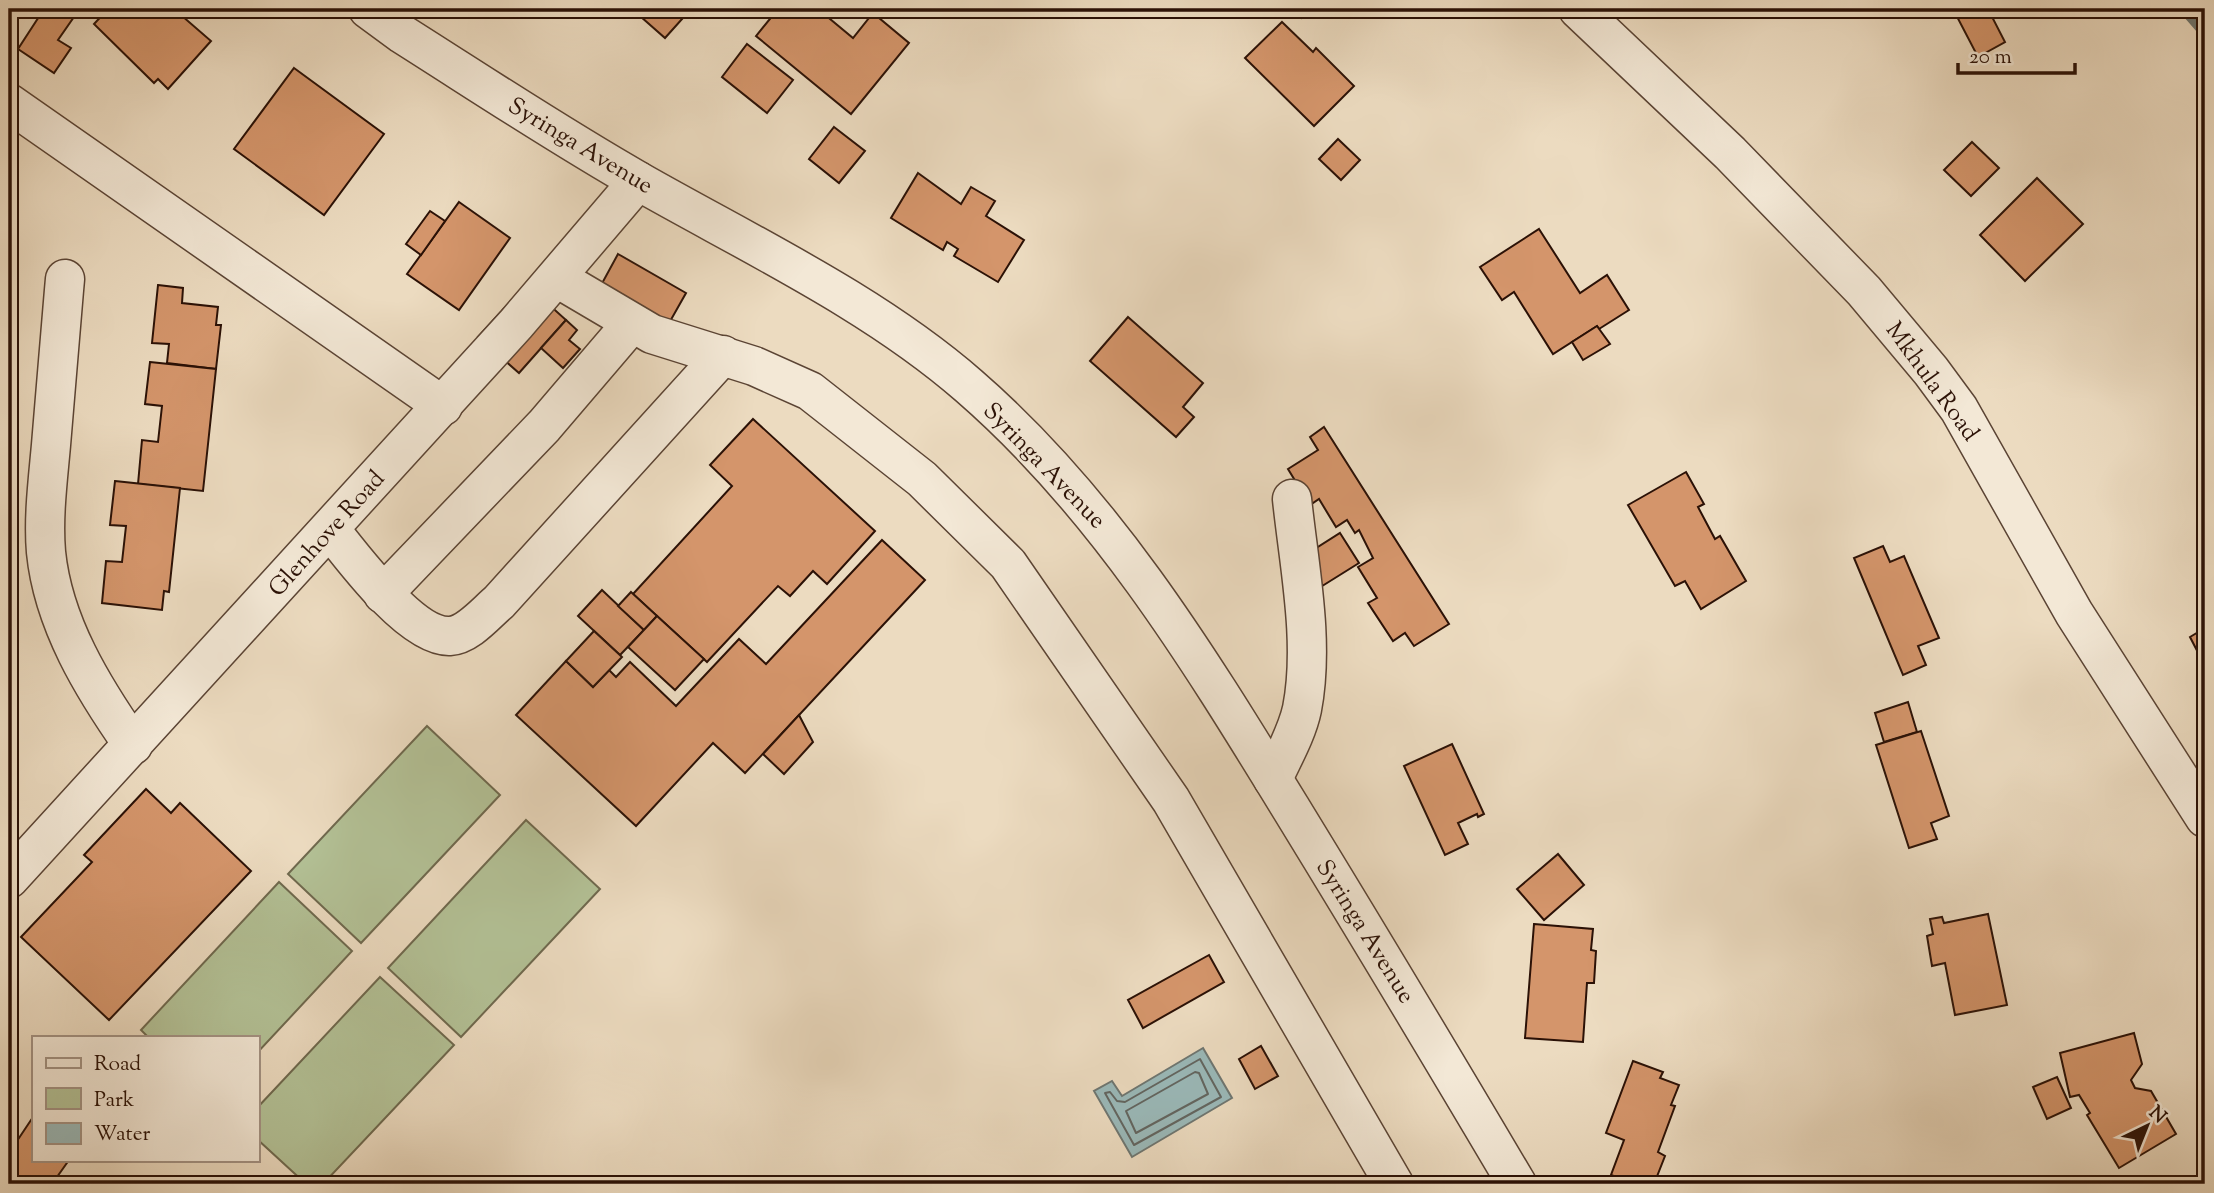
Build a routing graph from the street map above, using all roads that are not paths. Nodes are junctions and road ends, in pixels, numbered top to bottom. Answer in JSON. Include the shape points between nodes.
{"nodes":[{"id":1,"x":368,"y":9,"type":"edge"},
{"id":2,"x":1578,"y":9,"type":"edge"},
{"id":3,"x":9,"y":103,"type":"edge"},
{"id":4,"x":638,"y":181,"type":"junction"},
{"id":5,"x":557,"y":278,"type":"junction"},
{"id":6,"x":65,"y":279,"type":"dead end"},
{"id":7,"x":632,"y":323,"type":"junction"},
{"id":8,"x":723,"y":355,"type":"junction"},
{"id":9,"x":443,"y":406,"type":"junction"},
{"id":10,"x":1292,"y":499,"type":"dead end"},
{"id":11,"x":330,"y":529,"type":"junction"},
{"id":12,"x":383,"y":594,"type":"junction"},
{"id":13,"x":133,"y":745,"type":"junction"},
{"id":14,"x":1273,"y":779,"type":"junction"},
{"id":15,"x":2205,"y":818,"type":"edge"},
{"id":16,"x":9,"y":879,"type":"edge"},
{"id":17,"x":1394,"y":1184,"type":"edge"},
{"id":18,"x":1517,"y":1184,"type":"edge"}],
"edges":[{"from":1,"to":4,"type":"street","name":"Syringa Avenue"},
{"from":2,"to":15,"type":"street","name":"Mkhula Road","via":[[1730,153],[1864,290],[1931,371],[1959,409],[2074,613]]},
{"from":3,"to":9,"type":"street"},
{"from":4,"to":5,"type":"street","name":"Glenhove Road"},
{"from":4,"to":14,"type":"street","name":"Syringa Avenue","via":[[771,253],[967,384],[1069,484],[1112,535]]},
{"from":5,"to":7,"type":"street"},
{"from":5,"to":9,"type":"street","name":"Glenhove Road"},
{"from":6,"to":13,"type":"street","via":[[46,551],[75,650],[97,694]]},
{"from":7,"to":8,"type":"street","via":[[680,345]]},
{"from":7,"to":12,"type":"street","via":[[544,426]]},
{"from":8,"to":12,"type":"street","via":[[499,602],[463,633],[435,634]]},
{"from":8,"to":17,"type":"street","via":[[810,391],[922,479],[1008,564],[1171,800]]},
{"from":9,"to":11,"type":"street","name":"Glenhove Road"},
{"from":10,"to":14,"type":"street","via":[[1306,646],[1304,693],[1296,728]]},
{"from":11,"to":12,"type":"street"},
{"from":11,"to":13,"type":"street","name":"Glenhove Road"},
{"from":13,"to":16,"type":"street","name":"Glenhove Road"},
{"from":14,"to":18,"type":"street","name":"Syringa Avenue"}]}
